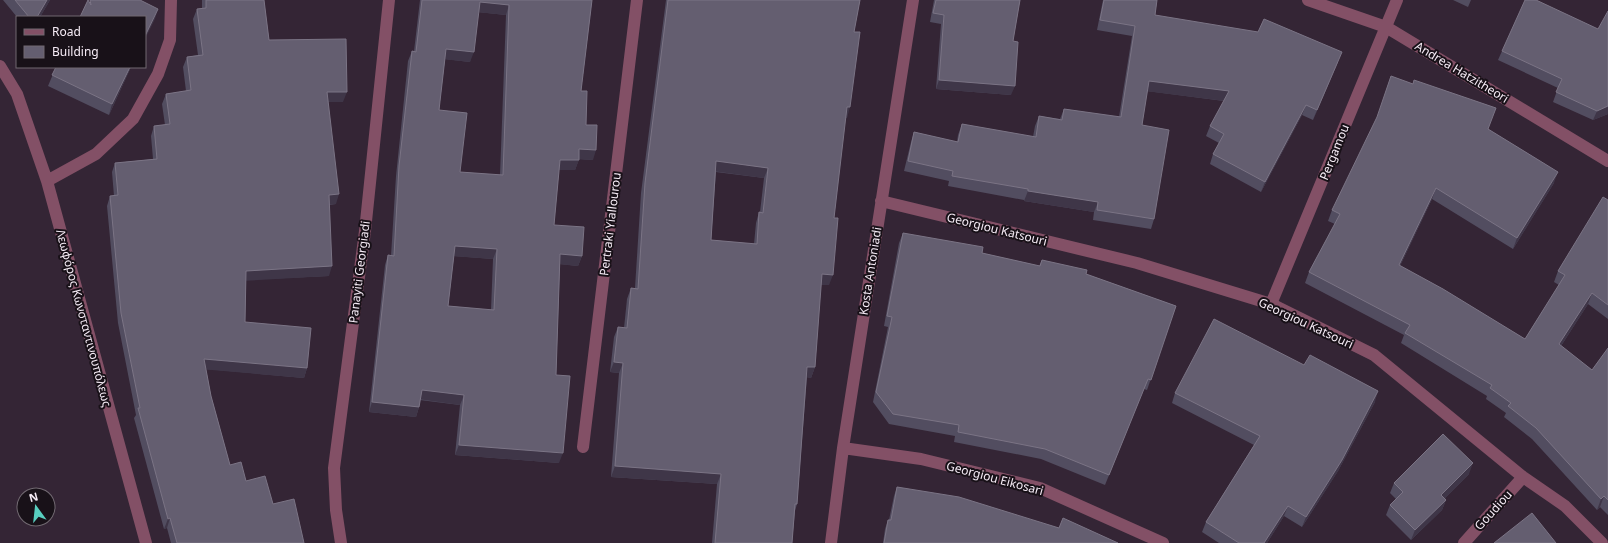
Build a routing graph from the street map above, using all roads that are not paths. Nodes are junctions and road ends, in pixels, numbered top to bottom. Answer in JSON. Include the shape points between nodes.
{"nodes":[{"id":1,"x":171,"y":0,"type":"edge"},
{"id":2,"x":389,"y":0,"type":"edge"},
{"id":3,"x":637,"y":0,"type":"edge"},
{"id":4,"x":912,"y":0,"type":"edge"},
{"id":5,"x":1308,"y":0,"type":"edge"},
{"id":6,"x":1397,"y":0,"type":"edge"},
{"id":7,"x":1386,"y":27,"type":"junction"},
{"id":8,"x":0,"y":66,"type":"edge"},
{"id":9,"x":0,"y":79,"type":"edge"},
{"id":10,"x":17,"y":94,"type":"junction"},
{"id":11,"x":1608,"y":161,"type":"edge"},
{"id":12,"x":48,"y":181,"type":"junction"},
{"id":13,"x":881,"y":201,"type":"junction"},
{"id":14,"x":1271,"y":304,"type":"junction"},
{"id":15,"x":583,"y":447,"type":"dead end"},
{"id":16,"x":843,"y":448,"type":"junction"},
{"id":17,"x":1523,"y":477,"type":"junction"},
{"id":18,"x":146,"y":543,"type":"edge"},
{"id":19,"x":341,"y":543,"type":"edge"},
{"id":20,"x":831,"y":543,"type":"edge"},
{"id":21,"x":1163,"y":543,"type":"edge"},
{"id":22,"x":1464,"y":543,"type":"edge"},
{"id":23,"x":1602,"y":543,"type":"edge"}],
"edges":[{"from":1,"to":12,"type":"street","via":[[170,40],[158,74],[133,119],[96,154]]},
{"from":2,"to":19,"type":"street","name":"Panayiti Georgiadi","via":[[365,232],[334,468]]},
{"from":3,"to":15,"type":"street","name":"Pertraki Yiallourou"},
{"from":4,"to":13,"type":"street","name":"Kosta Antoniadi"},
{"from":5,"to":7,"type":"street","name":"Andrea Hatzitheori"},
{"from":6,"to":7,"type":"street","name":"Pergamou"},
{"from":7,"to":11,"type":"street","name":"Andrea Hatzitheori"},
{"from":7,"to":14,"type":"street","name":"Pergamou"},
{"from":8,"to":10,"type":"street","name":"Λεωφόρος Κωνσταντινουπόλεως"},
{"from":9,"to":10,"type":"street","name":"Λεωφόρος Κωνσταντινουπόλεως"},
{"from":10,"to":12,"type":"street","name":"Λεωφόρος Κωνσταντινουπόλεως"},
{"from":12,"to":18,"type":"street","name":"Λεωφόρος Κωνσταντινουπόλεως"},
{"from":13,"to":14,"type":"street","name":"Georgiou Katsouri","via":[[1137,263]]},
{"from":13,"to":16,"type":"street","name":"Kosta Antoniadi"},
{"from":14,"to":17,"type":"street","name":"Georgiou Katsouri","via":[[1374,355]]},
{"from":16,"to":20,"type":"street","name":"Kosta Antoniadi"},
{"from":16,"to":21,"type":"street","name":"Georgiou Eikosari","via":[[921,459],[1040,488]]},
{"from":17,"to":22,"type":"street","name":"Goudiou"},
{"from":17,"to":23,"type":"street","name":"Georgiou Katsouri","via":[[1565,506]]}]}
